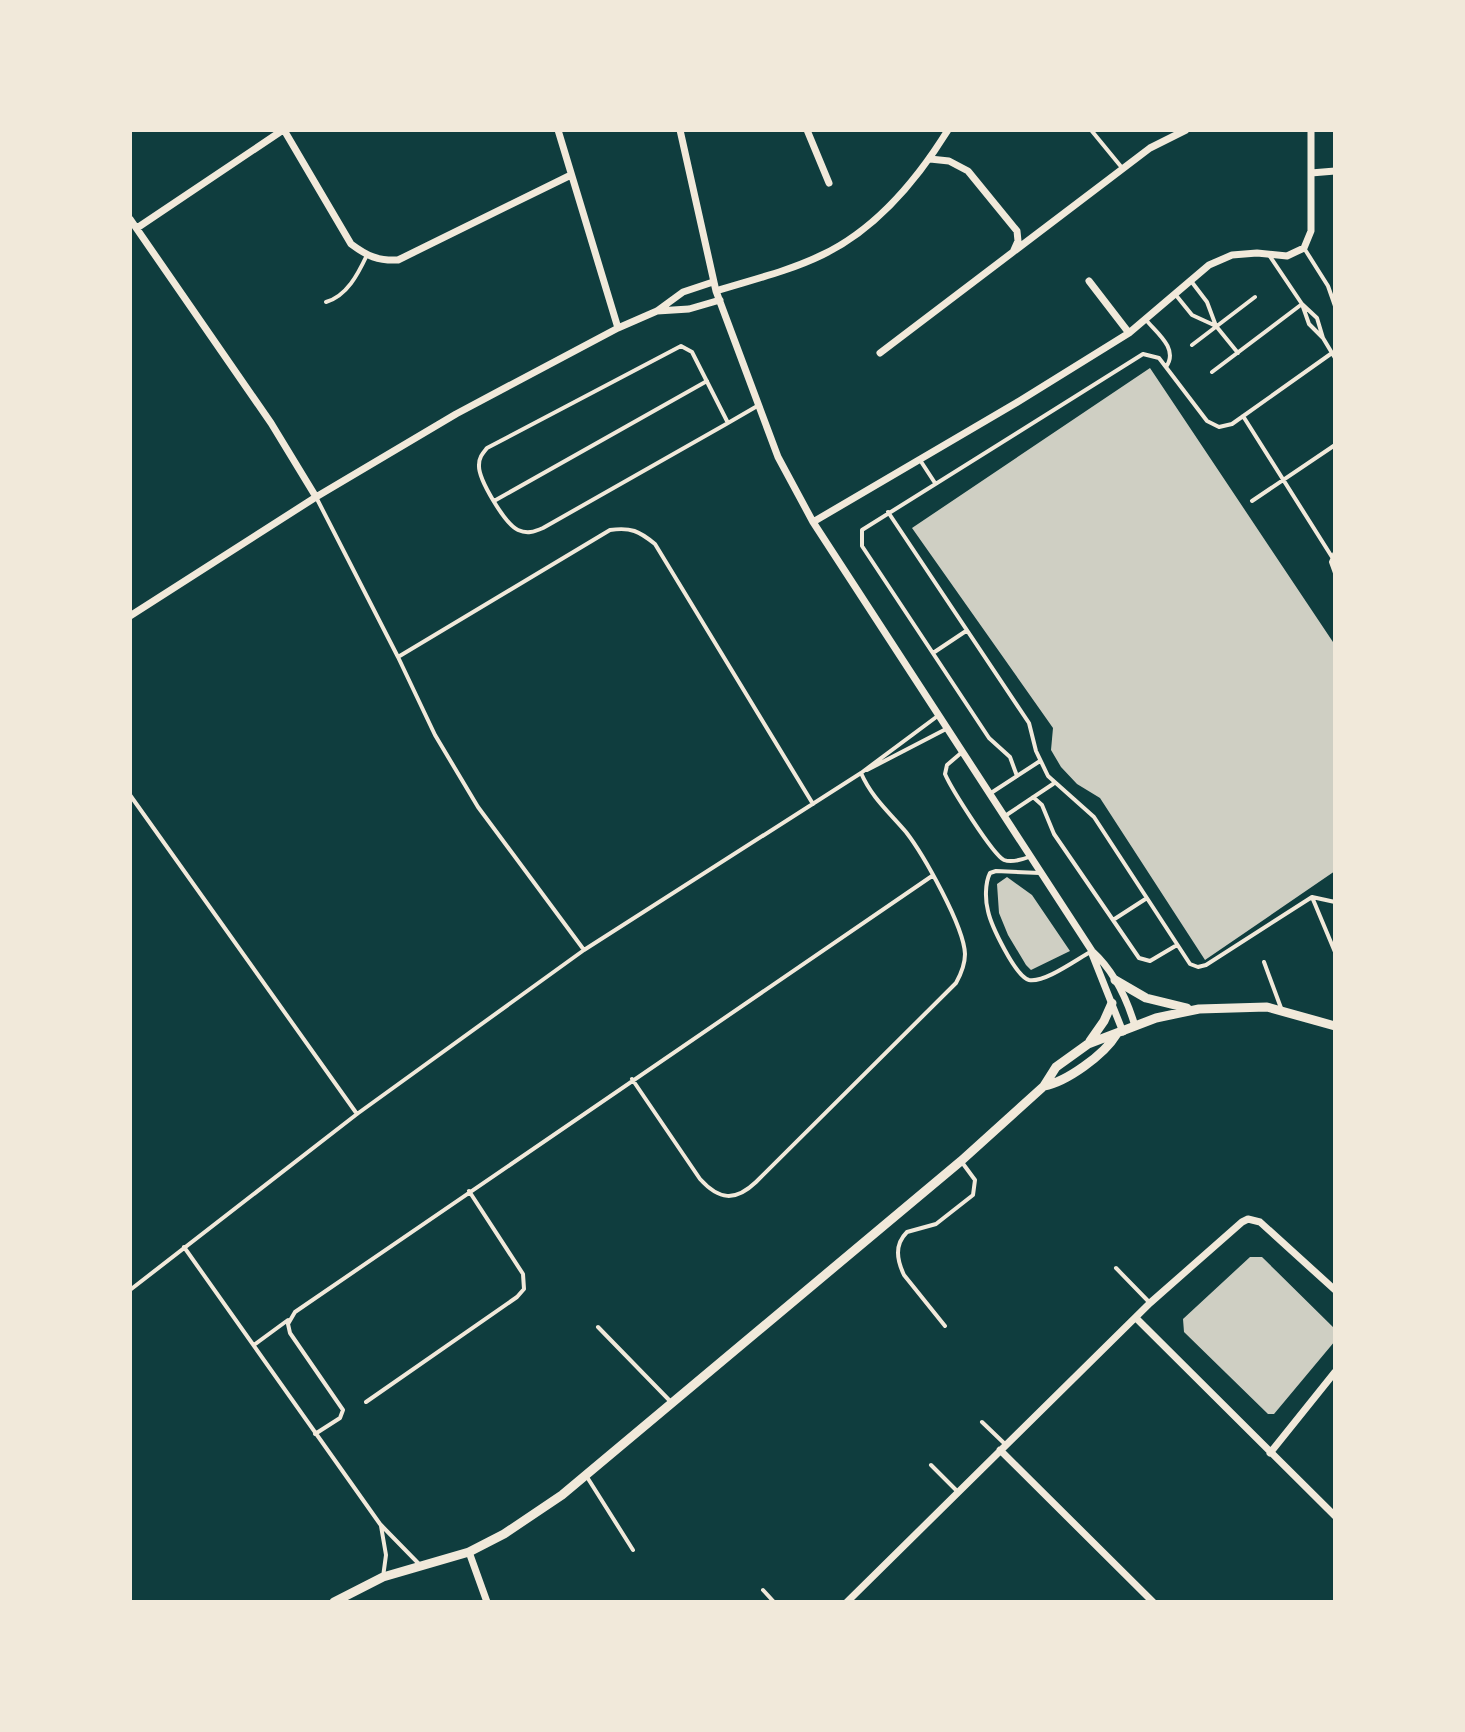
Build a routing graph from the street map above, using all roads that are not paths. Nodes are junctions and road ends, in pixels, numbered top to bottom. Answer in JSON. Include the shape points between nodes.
{"nodes":[{"id":1,"x":284,"y":130,"type":"edge"},
{"id":2,"x":558,"y":130,"type":"edge"},
{"id":3,"x":680,"y":130,"type":"edge"},
{"id":4,"x":807,"y":130,"type":"edge"},
{"id":5,"x":948,"y":130,"type":"edge"},
{"id":6,"x":1091,"y":130,"type":"edge"},
{"id":7,"x":1311,"y":130,"type":"edge"},
{"id":8,"x":1181,"y":131,"type":"edge"},
{"id":9,"x":930,"y":159,"type":"junction"},
{"id":10,"x":1123,"y":169,"type":"junction"},
{"id":11,"x":1335,"y":171,"type":"edge"},
{"id":12,"x":1311,"y":173,"type":"junction"},
{"id":13,"x":571,"y":175,"type":"junction"},
{"id":14,"x":829,"y":183,"type":"dead end"},
{"id":15,"x":130,"y":219,"type":"edge"},
{"id":16,"x":137,"y":228,"type":"junction"},
{"id":17,"x":1304,"y":248,"type":"junction"},
{"id":18,"x":1014,"y":251,"type":"junction"},
{"id":19,"x":367,"y":255,"type":"junction"},
{"id":20,"x":1269,"y":255,"type":"junction"},
{"id":21,"x":1190,"y":280,"type":"junction"},
{"id":22,"x":1089,"y":281,"type":"dead end"},
{"id":23,"x":715,"y":286,"type":"junction"},
{"id":24,"x":1328,"y":286,"type":"junction"},
{"id":25,"x":1335,"y":292,"type":"edge"},
{"id":26,"x":1175,"y":294,"type":"junction"},
{"id":27,"x":1255,"y":297,"type":"dead end"},
{"id":28,"x":720,"y":300,"type":"junction"},
{"id":29,"x":326,"y":302,"type":"dead end"},
{"id":30,"x":1302,"y":304,"type":"junction"},
{"id":31,"x":1335,"y":306,"type":"edge"},
{"id":32,"x":657,"y":311,"type":"junction"},
{"id":33,"x":1146,"y":320,"type":"junction"},
{"id":34,"x":1216,"y":326,"type":"junction"},
{"id":35,"x":618,"y":328,"type":"junction"},
{"id":36,"x":1129,"y":333,"type":"junction"},
{"id":37,"x":1323,"y":338,"type":"junction"},
{"id":38,"x":1192,"y":345,"type":"dead end"},
{"id":39,"x":880,"y":353,"type":"dead end"},
{"id":40,"x":1238,"y":353,"type":"junction"},
{"id":41,"x":1333,"y":355,"type":"edge"},
{"id":42,"x":1166,"y":367,"type":"junction"},
{"id":43,"x":1212,"y":372,"type":"dead end"},
{"id":44,"x":707,"y":381,"type":"junction"},
{"id":45,"x":759,"y":405,"type":"junction"},
{"id":46,"x":1243,"y":416,"type":"junction"},
{"id":47,"x":728,"y":423,"type":"junction"},
{"id":48,"x":1335,"y":445,"type":"edge"},
{"id":49,"x":920,"y":460,"type":"junction"},
{"id":50,"x":1283,"y":480,"type":"junction"},
{"id":51,"x":935,"y":483,"type":"junction"},
{"id":52,"x":316,"y":497,"type":"junction"},
{"id":53,"x":494,"y":501,"type":"junction"},
{"id":54,"x":1252,"y":501,"type":"dead end"},
{"id":55,"x":888,"y":512,"type":"junction"},
{"id":56,"x":813,"y":522,"type":"junction"},
{"id":57,"x":1334,"y":554,"type":"edge"},
{"id":58,"x":1335,"y":573,"type":"edge"},
{"id":59,"x":130,"y":616,"type":"edge"},
{"id":60,"x":966,"y":631,"type":"junction"},
{"id":61,"x":933,"y":653,"type":"junction"},
{"id":62,"x":398,"y":657,"type":"junction"},
{"id":63,"x":939,"y":715,"type":"junction"},
{"id":64,"x":948,"y":728,"type":"junction"},
{"id":65,"x":963,"y":751,"type":"junction"},
{"id":66,"x":1040,"y":761,"type":"junction"},
{"id":67,"x":861,"y":773,"type":"junction"},
{"id":68,"x":1017,"y":776,"type":"junction"},
{"id":69,"x":1054,"y":783,"type":"junction"},
{"id":70,"x":991,"y":793,"type":"junction"},
{"id":71,"x":130,"y":795,"type":"edge"},
{"id":72,"x":1033,"y":797,"type":"junction"},
{"id":73,"x":813,"y":804,"type":"junction"},
{"id":74,"x":1005,"y":816,"type":"junction"},
{"id":75,"x":1031,"y":856,"type":"junction"},
{"id":76,"x":1042,"y":873,"type":"junction"},
{"id":77,"x":932,"y":876,"type":"junction"},
{"id":78,"x":1312,"y":897,"type":"junction"},
{"id":79,"x":1147,"y":898,"type":"junction"},
{"id":80,"x":1335,"y":902,"type":"edge"},
{"id":81,"x":1113,"y":920,"type":"junction"},
{"id":82,"x":1177,"y":945,"type":"junction"},
{"id":83,"x":584,"y":950,"type":"junction"},
{"id":84,"x":1092,"y":951,"type":"junction"},
{"id":85,"x":1335,"y":952,"type":"edge"},
{"id":86,"x":1264,"y":962,"type":"dead end"},
{"id":87,"x":1115,"y":980,"type":"junction"},
{"id":88,"x":1112,"y":1003,"type":"junction"},
{"id":89,"x":1199,"y":1009,"type":"junction"},
{"id":90,"x":1282,"y":1010,"type":"junction"},
{"id":91,"x":1135,"y":1026,"type":"junction"},
{"id":92,"x":1335,"y":1026,"type":"edge"},
{"id":93,"x":1120,"y":1033,"type":"junction"},
{"id":94,"x":1088,"y":1044,"type":"junction"},
{"id":95,"x":632,"y":1079,"type":"junction"},
{"id":96,"x":1044,"y":1086,"type":"junction"},
{"id":97,"x":357,"y":1114,"type":"junction"},
{"id":98,"x":961,"y":1161,"type":"junction"},
{"id":99,"x":469,"y":1191,"type":"junction"},
{"id":100,"x":184,"y":1247,"type":"junction"},
{"id":101,"x":1116,"y":1268,"type":"dead end"},
{"id":102,"x":130,"y":1290,"type":"edge"},
{"id":103,"x":1335,"y":1290,"type":"edge"},
{"id":104,"x":1150,"y":1303,"type":"junction"},
{"id":105,"x":1136,"y":1318,"type":"junction"},
{"id":106,"x":289,"y":1320,"type":"junction"},
{"id":107,"x":945,"y":1326,"type":"dead end"},
{"id":108,"x":598,"y":1327,"type":"dead end"},
{"id":109,"x":254,"y":1345,"type":"junction"},
{"id":110,"x":1335,"y":1372,"type":"edge"},
{"id":111,"x":366,"y":1402,"type":"dead end"},
{"id":112,"x":673,"y":1404,"type":"junction"},
{"id":113,"x":982,"y":1422,"type":"dead end"},
{"id":114,"x":315,"y":1434,"type":"junction"},
{"id":115,"x":1003,"y":1447,"type":"junction"},
{"id":116,"x":1270,"y":1453,"type":"junction"},
{"id":117,"x":931,"y":1465,"type":"dead end"},
{"id":118,"x":586,"y":1475,"type":"junction"},
{"id":119,"x":958,"y":1492,"type":"junction"},
{"id":120,"x":1335,"y":1516,"type":"edge"},
{"id":121,"x":380,"y":1524,"type":"junction"},
{"id":122,"x":633,"y":1550,"type":"dead end"},
{"id":123,"x":469,"y":1552,"type":"junction"},
{"id":124,"x":420,"y":1565,"type":"junction"},
{"id":125,"x":383,"y":1577,"type":"junction"},
{"id":126,"x":763,"y":1590,"type":"dead end"},
{"id":127,"x":334,"y":1602,"type":"edge"},
{"id":128,"x":487,"y":1602,"type":"edge"},
{"id":129,"x":774,"y":1602,"type":"edge"},
{"id":130,"x":847,"y":1602,"type":"edge"},
{"id":131,"x":1153,"y":1602,"type":"edge"}],
"edges":[{"from":1,"to":16,"type":"street"},
{"from":1,"to":19,"type":"street","via":[[351,244]]},
{"from":2,"to":13,"type":"street"},
{"from":3,"to":23,"type":"street"},
{"from":4,"to":14,"type":"street"},
{"from":5,"to":9,"type":"street"},
{"from":6,"to":10,"type":"lane"},
{"from":7,"to":12,"type":"street"},
{"from":8,"to":10,"type":"street"},
{"from":9,"to":18,"type":"street","via":[[956,163],[968,171],[1017,231]]},
{"from":9,"to":23,"type":"street","via":[[883,213],[835,249]]},
{"from":10,"to":18,"type":"street"},
{"from":11,"to":12,"type":"street"},
{"from":12,"to":17,"type":"street","via":[[1311,231]]},
{"from":13,"to":19,"type":"street","via":[[398,260]]},
{"from":13,"to":35,"type":"street"},
{"from":15,"to":16,"type":"street"},
{"from":16,"to":52,"type":"street"},
{"from":17,"to":20,"type":"street","via":[[1287,256]]},
{"from":17,"to":24,"type":"lane"},
{"from":18,"to":39,"type":"street"},
{"from":19,"to":29,"type":"lane","via":[[353,281]]},
{"from":20,"to":21,"type":"street","via":[[1232,255]]},
{"from":20,"to":30,"type":"lane"},
{"from":21,"to":26,"type":"street"},
{"from":21,"to":34,"type":"lane"},
{"from":22,"to":36,"type":"street"},
{"from":23,"to":28,"type":"street"},
{"from":23,"to":32,"type":"street","via":[[683,292]]},
{"from":24,"to":25,"type":"lane"},
{"from":24,"to":31,"type":"lane"},
{"from":26,"to":33,"type":"street"},
{"from":26,"to":34,"type":"lane","via":[[1192,315]]},
{"from":27,"to":34,"type":"lane"},
{"from":28,"to":32,"type":"street"},
{"from":28,"to":45,"type":"street"},
{"from":30,"to":37,"type":"lane","via":[[1309,324]]},
{"from":30,"to":37,"type":"lane","via":[[1317,318]]},
{"from":30,"to":40,"type":"lane"},
{"from":32,"to":35,"type":"street"},
{"from":33,"to":36,"type":"street"},
{"from":33,"to":42,"type":"lane","via":[[1170,350]]},
{"from":34,"to":38,"type":"lane"},
{"from":34,"to":40,"type":"lane"},
{"from":35,"to":52,"type":"street","via":[[456,414]]},
{"from":36,"to":49,"type":"street"},
{"from":37,"to":41,"type":"lane"},
{"from":40,"to":43,"type":"lane"},
{"from":41,"to":46,"type":"lane"},
{"from":42,"to":46,"type":"lane","via":[[1213,426],[1226,427]]},
{"from":42,"to":51,"type":"lane","via":[[1159,358],[1143,354]]},
{"from":44,"to":47,"type":"lane"},
{"from":44,"to":53,"type":"lane"},
{"from":44,"to":53,"type":"lane","via":[[692,352],[677,347],[487,448],[479,471]]},
{"from":45,"to":47,"type":"lane"},
{"from":45,"to":56,"type":"street","via":[[778,457]]},
{"from":46,"to":50,"type":"lane"},
{"from":47,"to":53,"type":"lane","via":[[536,531],[513,527]]},
{"from":48,"to":50,"type":"lane"},
{"from":49,"to":51,"type":"lane"},
{"from":49,"to":56,"type":"street"},
{"from":50,"to":54,"type":"lane"},
{"from":50,"to":57,"type":"lane"},
{"from":51,"to":55,"type":"lane"},
{"from":52,"to":59,"type":"street"},
{"from":52,"to":62,"type":"lane"},
{"from":55,"to":60,"type":"lane"},
{"from":55,"to":61,"type":"lane","via":[[862,530],[861,541]]},
{"from":56,"to":63,"type":"street"},
{"from":57,"to":58,"type":"lane"},
{"from":60,"to":61,"type":"lane"},
{"from":60,"to":66,"type":"lane","via":[[1029,723]]},
{"from":61,"to":68,"type":"lane","via":[[989,738],[1010,757]]},
{"from":62,"to":73,"type":"lane","via":[[610,530],[628,527],[655,544]]},
{"from":62,"to":83,"type":"lane","via":[[435,735],[478,807]]},
{"from":63,"to":64,"type":"street"},
{"from":63,"to":67,"type":"lane"},
{"from":64,"to":65,"type":"street"},
{"from":64,"to":67,"type":"lane"},
{"from":65,"to":70,"type":"street"},
{"from":65,"to":75,"type":"lane","via":[[945,774],[985,838],[1004,860]]},
{"from":66,"to":68,"type":"lane"},
{"from":66,"to":69,"type":"lane"},
{"from":67,"to":73,"type":"lane"},
{"from":67,"to":77,"type":"lane"},
{"from":68,"to":70,"type":"lane"},
{"from":69,"to":72,"type":"lane"},
{"from":69,"to":79,"type":"lane","via":[[1094,817]]},
{"from":70,"to":74,"type":"street"},
{"from":71,"to":97,"type":"lane"},
{"from":72,"to":74,"type":"lane"},
{"from":72,"to":81,"type":"lane"},
{"from":73,"to":83,"type":"lane"},
{"from":74,"to":75,"type":"street"},
{"from":75,"to":76,"type":"street"},
{"from":76,"to":84,"type":"street"},
{"from":76,"to":84,"type":"lane","via":[[996,871],[987,880],[988,911],[1016,971],[1029,980],[1044,978]]},
{"from":77,"to":95,"type":"lane"},
{"from":77,"to":95,"type":"lane","via":[[963,941],[963,970],[956,983],[746,1191],[734,1196],[709,1189]]},
{"from":78,"to":80,"type":"lane"},
{"from":78,"to":82,"type":"lane","via":[[1202,967],[1190,964]]},
{"from":78,"to":85,"type":"lane"},
{"from":79,"to":81,"type":"lane"},
{"from":79,"to":82,"type":"lane"},
{"from":81,"to":82,"type":"lane","via":[[1142,961],[1154,960]]},
{"from":83,"to":97,"type":"lane"},
{"from":84,"to":87,"type":"street"},
{"from":84,"to":88,"type":"street"},
{"from":86,"to":90,"type":"lane"},
{"from":87,"to":89,"type":"street","via":[[1146,998]]},
{"from":87,"to":91,"type":"street"},
{"from":88,"to":93,"type":"street"},
{"from":88,"to":94,"type":"street"},
{"from":89,"to":90,"type":"street"},
{"from":89,"to":91,"type":"street"},
{"from":90,"to":92,"type":"street"},
{"from":91,"to":93,"type":"street"},
{"from":93,"to":94,"type":"street"},
{"from":93,"to":96,"type":"street","via":[[1084,1065]]},
{"from":94,"to":96,"type":"street","via":[[1056,1067]]},
{"from":95,"to":99,"type":"lane"},
{"from":96,"to":98,"type":"street"},
{"from":97,"to":100,"type":"lane"},
{"from":98,"to":107,"type":"lane","via":[[975,1180],[973,1195],[936,1224],[907,1232],[898,1248],[904,1275]]},
{"from":98,"to":112,"type":"street"},
{"from":99,"to":106,"type":"lane"},
{"from":99,"to":111,"type":"lane","via":[[523,1274],[524,1289]]},
{"from":100,"to":102,"type":"lane"},
{"from":100,"to":109,"type":"lane"},
{"from":101,"to":104,"type":"lane"},
{"from":103,"to":104,"type":"street","via":[[1260,1222],[1248,1219]]},
{"from":104,"to":105,"type":"street"},
{"from":105,"to":115,"type":"street"},
{"from":105,"to":116,"type":"street"},
{"from":106,"to":109,"type":"lane"},
{"from":106,"to":114,"type":"lane","via":[[290,1333],[343,1410],[340,1418]]},
{"from":108,"to":112,"type":"lane"},
{"from":109,"to":114,"type":"lane"},
{"from":110,"to":116,"type":"street"},
{"from":112,"to":118,"type":"street"},
{"from":113,"to":115,"type":"lane"},
{"from":114,"to":121,"type":"lane"},
{"from":115,"to":119,"type":"street"},
{"from":115,"to":131,"type":"street"},
{"from":116,"to":120,"type":"street"},
{"from":117,"to":119,"type":"lane"},
{"from":118,"to":122,"type":"lane"},
{"from":118,"to":123,"type":"street","via":[[504,1534]]},
{"from":119,"to":130,"type":"street"},
{"from":121,"to":124,"type":"lane"},
{"from":121,"to":125,"type":"lane","via":[[386,1555]]},
{"from":123,"to":124,"type":"street"},
{"from":123,"to":128,"type":"street"},
{"from":124,"to":125,"type":"street"},
{"from":125,"to":127,"type":"street"},
{"from":126,"to":129,"type":"lane"}]}
